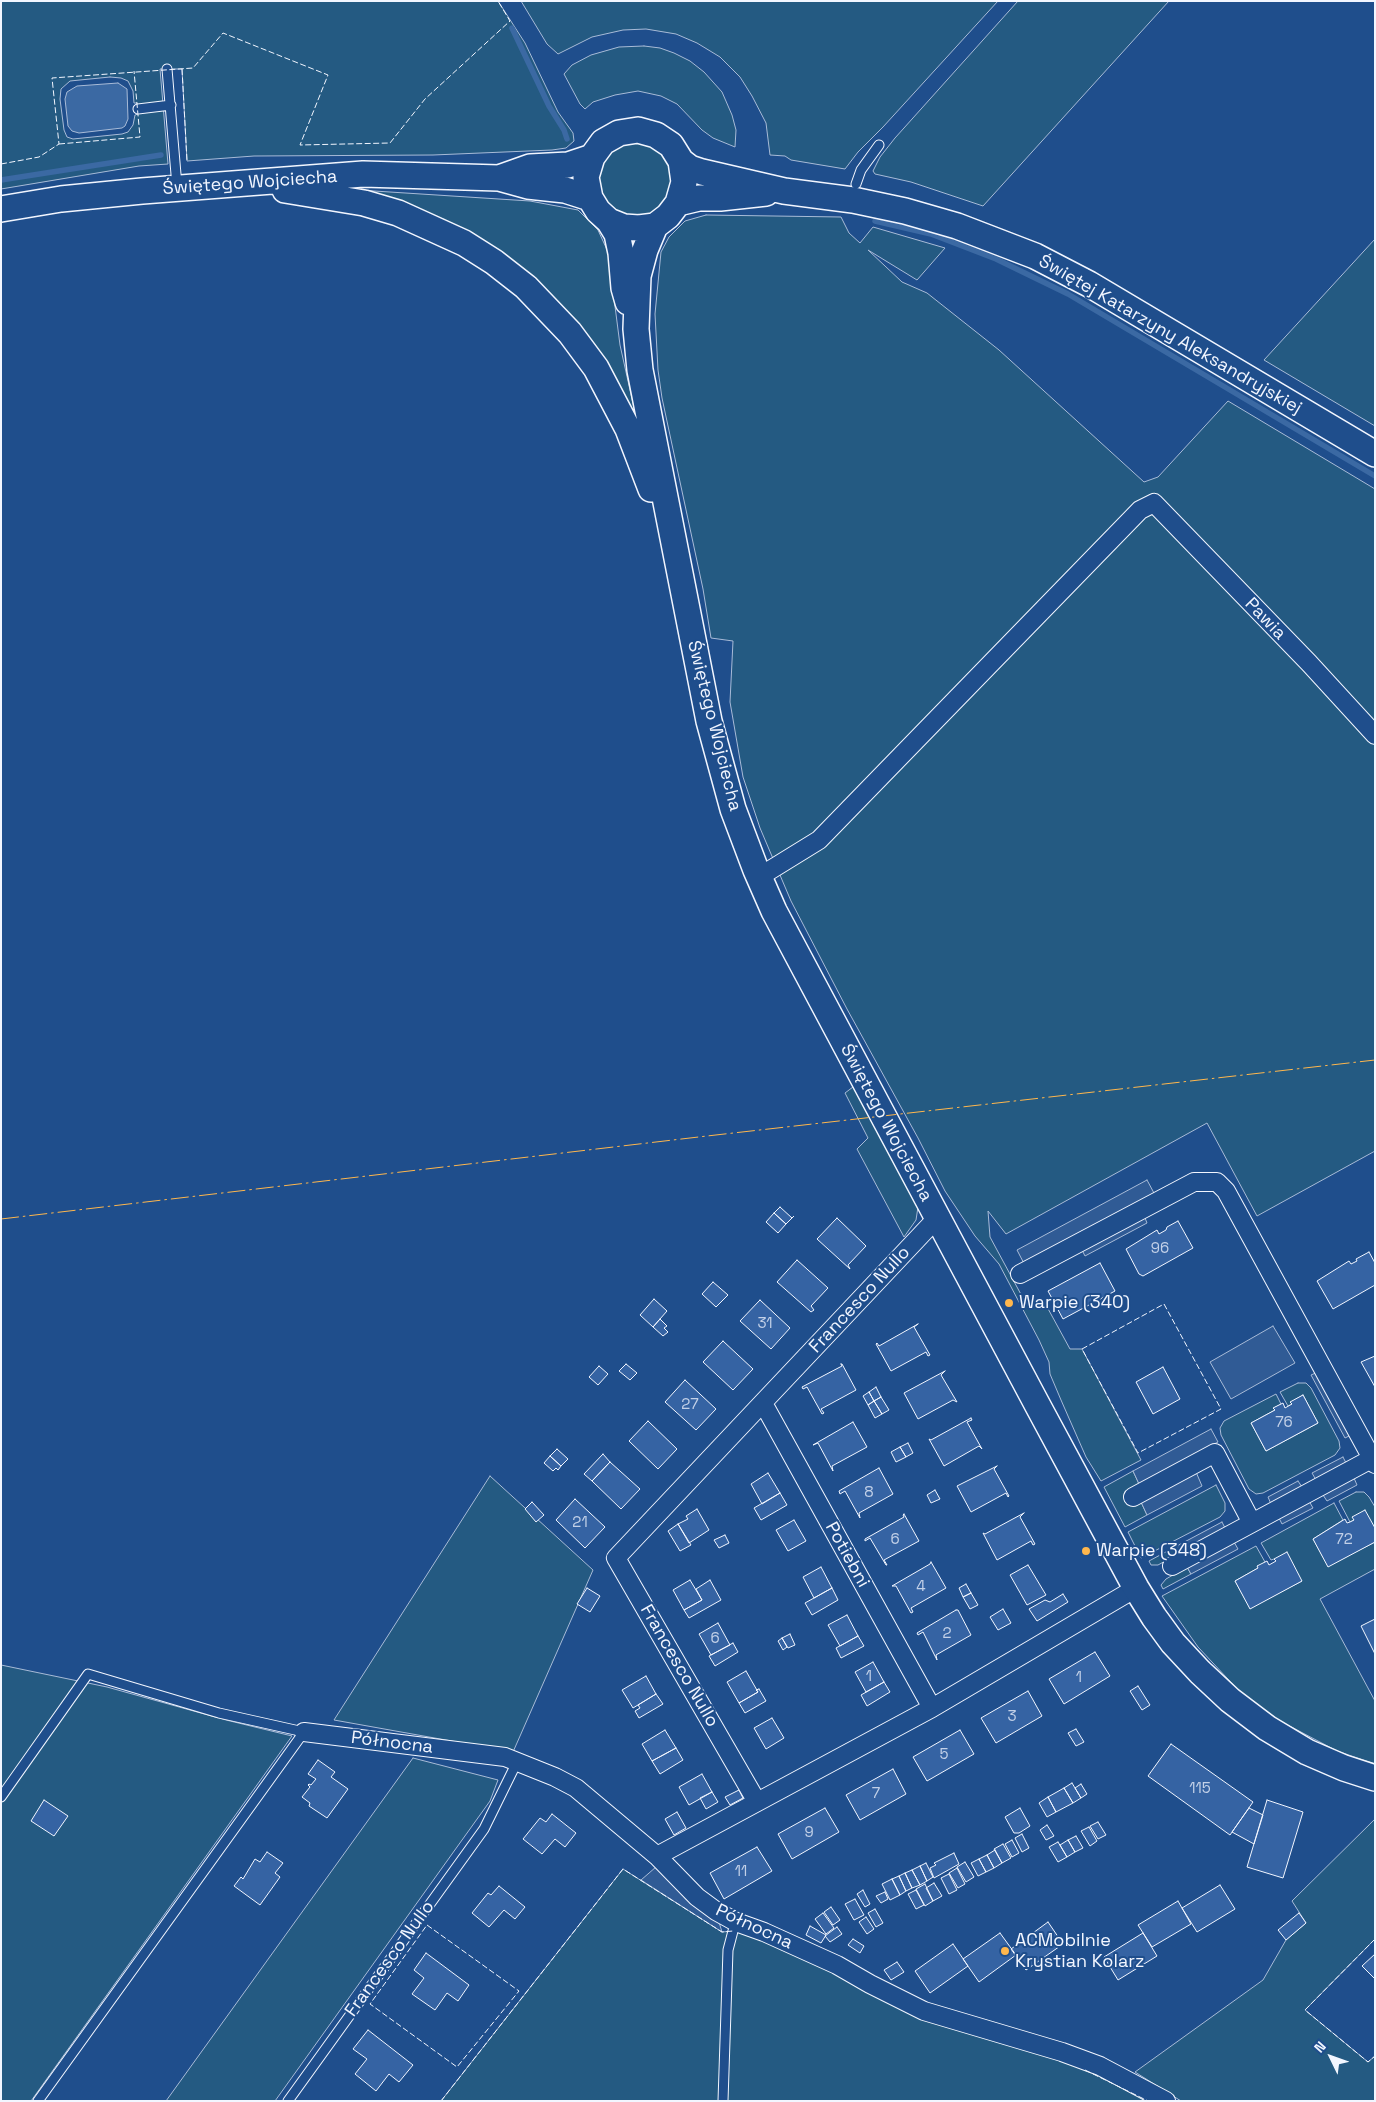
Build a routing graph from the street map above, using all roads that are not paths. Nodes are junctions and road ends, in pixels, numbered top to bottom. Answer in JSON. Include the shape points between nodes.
{"nodes":[{"id":1,"x":167,"y":69,"type":"dead end"},
{"id":2,"x":171,"y":105,"type":"junction"},
{"id":3,"x":138,"y":109,"type":"dead end"},
{"id":4,"x":879,"y":145,"type":"dead end"},
{"id":5,"x":592,"y":157,"type":"junction"},
{"id":6,"x":681,"y":161,"type":"junction"},
{"id":7,"x":499,"y":178,"type":"junction"},
{"id":8,"x":251,"y":183,"type":"junction"},
{"id":9,"x":856,"y":184,"type":"dead end"},
{"id":10,"x":178,"y":189,"type":"junction"},
{"id":11,"x":784,"y":191,"type":"junction"},
{"id":12,"x":590,"y":198,"type":"junction"},
{"id":13,"x":678,"y":203,"type":"junction"},
{"id":14,"x":1,"y":209,"type":"edge"},
{"id":15,"x":609,"y":221,"type":"junction"},
{"id":16,"x":655,"y":226,"type":"junction"},
{"id":17,"x":636,"y":328,"type":"junction"},
{"id":18,"x":1375,"y":454,"type":"edge"},
{"id":19,"x":672,"y":535,"type":"junction"},
{"id":20,"x":1375,"y":735,"type":"edge"},
{"id":21,"x":759,"y":878,"type":"junction"},
{"id":22,"x":937,"y":1218,"type":"junction"},
{"id":23,"x":1020,"y":1274,"type":"dead end"},
{"id":24,"x":762,"y":1403,"type":"junction"},
{"id":25,"x":1374,"y":1460,"type":"edge"},
{"id":26,"x":1133,"y":1497,"type":"dead end"},
{"id":27,"x":1252,"y":1523,"type":"junction"},
{"id":28,"x":1172,"y":1566,"type":"dead end"},
{"id":29,"x":1136,"y":1588,"type":"junction"},
{"id":30,"x":932,"y":1708,"type":"junction"},
{"id":31,"x":304,"y":1732,"type":"junction"},
{"id":32,"x":517,"y":1762,"type":"junction"},
{"id":33,"x":1375,"y":1778,"type":"edge"},
{"id":34,"x":1,"y":1797,"type":"edge"},
{"id":35,"x":757,"y":1802,"type":"junction"},
{"id":36,"x":657,"y":1856,"type":"junction"},
{"id":37,"x":733,"y":1931,"type":"dead end"},
{"id":38,"x":38,"y":2101,"type":"edge"},
{"id":39,"x":288,"y":2101,"type":"edge"},
{"id":40,"x":723,"y":2101,"type":"edge"},
{"id":41,"x":1166,"y":2101,"type":"edge"}],
"edges":[{"from":1,"to":2,"type":"lane"},
{"from":2,"to":3,"type":"lane"},
{"from":2,"to":10,"type":"lane"},
{"from":4,"to":9,"type":"lane","via":[[861,170]]},
{"from":5,"to":6,"type":"street","via":[[603,142],[619,133],[638,130],[656,135],[671,145]]},
{"from":5,"to":7,"type":"street","name":"Świętego Wojciecha","via":[[568,165],[530,167]]},
{"from":5,"to":12,"type":"street","via":[[586,177]]},
{"from":6,"to":11,"type":"street","name":"Świętej Katarzyny Aleksandryjskiej","via":[[702,172]]},
{"from":6,"to":13,"type":"street","via":[[684,182]]},
{"from":7,"to":8,"type":"street","name":"Świętego Wojciecha","via":[[363,174]]},
{"from":7,"to":12,"type":"street","name":"Świętego Wojciecha"},
{"from":8,"to":10,"type":"street","name":"Świętego Wojciecha"},
{"from":8,"to":19,"type":"street","via":[[364,203],[398,213],[464,243],[526,287],[570,333],[596,368],[628,429]]},
{"from":10,"to":14,"type":"street","name":"Świętego Wojciecha","via":[[61,199]]},
{"from":11,"to":13,"type":"street","name":"Świętej Katarzyny Aleksandryjskiej","via":[[699,198]]},
{"from":11,"to":18,"type":"street","name":"Świętej Katarzyny Aleksandryjskiej","via":[[905,211],[958,226],[1036,256],[1089,284]]},
{"from":12,"to":15,"type":"street"},
{"from":13,"to":16,"type":"street"},
{"from":15,"to":16,"type":"street","via":[[624,227]]},
{"from":15,"to":17,"type":"street","name":"Świętego Wojciecha","via":[[617,234],[624,288]]},
{"from":16,"to":17,"type":"street","name":"Świętego Wojciecha","via":[[638,276]]},
{"from":17,"to":19,"type":"street","name":"Świętego Wojciecha","via":[[646,407]]},
{"from":19,"to":21,"type":"street","name":"Świętego Wojciecha","via":[[717,753],[733,809]]},
{"from":20,"to":21,"type":"street","name":"Pawia","via":[[1154,503],[1140,510],[819,840]]},
{"from":21,"to":22,"type":"street","name":"Świętego Wojciecha"},
{"from":22,"to":24,"type":"street","name":"Francesco Nullo"},
{"from":22,"to":29,"type":"street","name":"Świętego Wojciecha"},
{"from":23,"to":25,"type":"street","via":[[1194,1182],[1217,1182],[1226,1191]]},
{"from":24,"to":30,"type":"street","name":"Potiebni"},
{"from":24,"to":35,"type":"street","name":"Francesco Nullo","via":[[616,1558]]},
{"from":25,"to":27,"type":"street"},
{"from":26,"to":27,"type":"street","via":[[1215,1453]]},
{"from":27,"to":28,"type":"street"},
{"from":29,"to":30,"type":"street"},
{"from":29,"to":33,"type":"street","name":"Świętego Wojciecha","via":[[1173,1643],[1230,1700],[1307,1752]]},
{"from":30,"to":35,"type":"street"},
{"from":31,"to":32,"type":"street","name":"Północna","via":[[504,1757]]},
{"from":31,"to":34,"type":"lane","via":[[219,1713],[88,1674]]},
{"from":31,"to":38,"type":"lane"},
{"from":32,"to":36,"type":"street","name":"Północna","via":[[576,1788]]},
{"from":32,"to":39,"type":"lane","name":"Francesco Nullo","via":[[484,1829]]},
{"from":35,"to":36,"type":"street"},
{"from":36,"to":41,"type":"street","name":"Północna","via":[[697,1897],[736,1922],[837,1965],[924,2011],[1100,2066]]},
{"from":37,"to":40,"type":"lane","via":[[728,1950]]}]}
